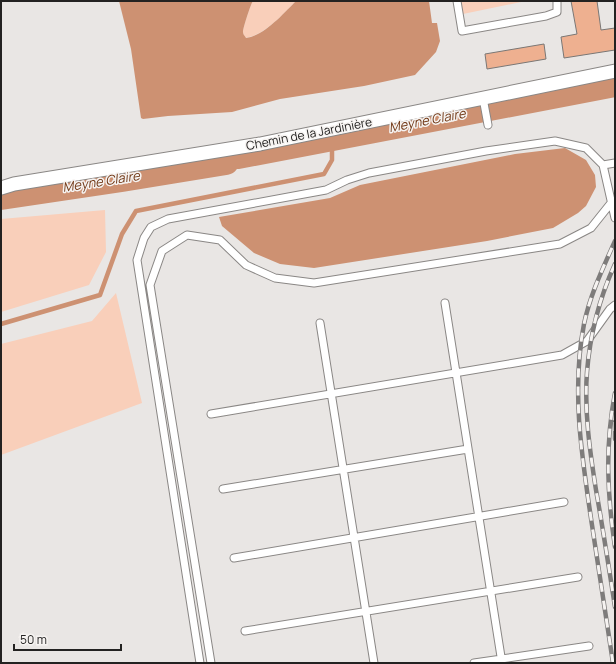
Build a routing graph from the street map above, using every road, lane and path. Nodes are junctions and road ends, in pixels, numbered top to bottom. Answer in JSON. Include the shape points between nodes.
{"nodes":[{"id":1,"x":457,"y":1,"type":"edge"},
{"id":2,"x":556,"y":1,"type":"edge"},
{"id":3,"x":615,"y":72,"type":"edge"},
{"id":4,"x":483,"y":98,"type":"junction"},
{"id":5,"x":488,"y":125,"type":"dead end"},
{"id":6,"x":615,"y":163,"type":"edge"},
{"id":7,"x":602,"y":166,"type":"junction"},
{"id":8,"x":1,"y":188,"type":"edge"},
{"id":9,"x":611,"y":203,"type":"junction"},
{"id":10,"x":615,"y":218,"type":"edge"},
{"id":11,"x":445,"y":304,"type":"dead end"},
{"id":12,"x":615,"y":305,"type":"edge"},
{"id":13,"x":320,"y":323,"type":"dead end"},
{"id":14,"x":456,"y":372,"type":"junction"},
{"id":15,"x":332,"y":395,"type":"junction"},
{"id":16,"x":210,"y":414,"type":"dead end"},
{"id":17,"x":468,"y":449,"type":"junction"},
{"id":18,"x":344,"y":470,"type":"junction"},
{"id":19,"x":223,"y":489,"type":"dead end"},
{"id":20,"x":564,"y":502,"type":"dead end"},
{"id":21,"x":479,"y":517,"type":"junction"},
{"id":22,"x":354,"y":537,"type":"junction"},
{"id":23,"x":234,"y":558,"type":"dead end"},
{"id":24,"x":578,"y":577,"type":"dead end"},
{"id":25,"x":491,"y":591,"type":"junction"},
{"id":26,"x":366,"y":611,"type":"junction"},
{"id":27,"x":245,"y":631,"type":"dead end"},
{"id":28,"x":589,"y":646,"type":"dead end"},
{"id":29,"x":502,"y":661,"type":"edge"},
{"id":30,"x":200,"y":663,"type":"edge"},
{"id":31,"x":211,"y":663,"type":"edge"},
{"id":32,"x":374,"y":663,"type":"edge"},
{"id":33,"x":474,"y":663,"type":"edge"}],
"edges":[{"from":1,"to":2,"type":"lane","via":[[462,31],[546,16],[557,12]]},
{"from":3,"to":4,"type":"street","name":"Chemin de la Jardinière"},
{"from":4,"to":5,"type":"lane"},
{"from":4,"to":8,"type":"street","name":"Chemin de la Jardinière","via":[[260,144]]},
{"from":6,"to":7,"type":"lane"},
{"from":7,"to":9,"type":"lane"},
{"from":7,"to":30,"type":"lane","via":[[586,148],[555,141],[486,151],[369,174],[347,180],[326,190],[175,217],[151,227],[144,238],[137,260]]},
{"from":9,"to":10,"type":"lane"},
{"from":9,"to":31,"type":"lane","via":[[591,228],[560,244],[314,282],[275,278],[246,265],[220,240],[187,235],[162,251],[150,285]]},
{"from":11,"to":14,"type":"lane"},
{"from":12,"to":14,"type":"lane","via":[[586,341],[562,355]]},
{"from":13,"to":15,"type":"lane"},
{"from":14,"to":15,"type":"lane"},
{"from":14,"to":17,"type":"lane"},
{"from":15,"to":16,"type":"lane"},
{"from":15,"to":18,"type":"lane"},
{"from":17,"to":18,"type":"lane"},
{"from":17,"to":21,"type":"lane"},
{"from":18,"to":19,"type":"lane"},
{"from":18,"to":22,"type":"lane"},
{"from":20,"to":21,"type":"lane"},
{"from":21,"to":22,"type":"lane"},
{"from":21,"to":25,"type":"lane"},
{"from":22,"to":23,"type":"lane"},
{"from":22,"to":26,"type":"lane"},
{"from":24,"to":25,"type":"lane"},
{"from":25,"to":26,"type":"lane"},
{"from":25,"to":29,"type":"lane"},
{"from":26,"to":27,"type":"lane"},
{"from":26,"to":32,"type":"lane"},
{"from":28,"to":29,"type":"lane"},
{"from":29,"to":33,"type":"lane"}]}
